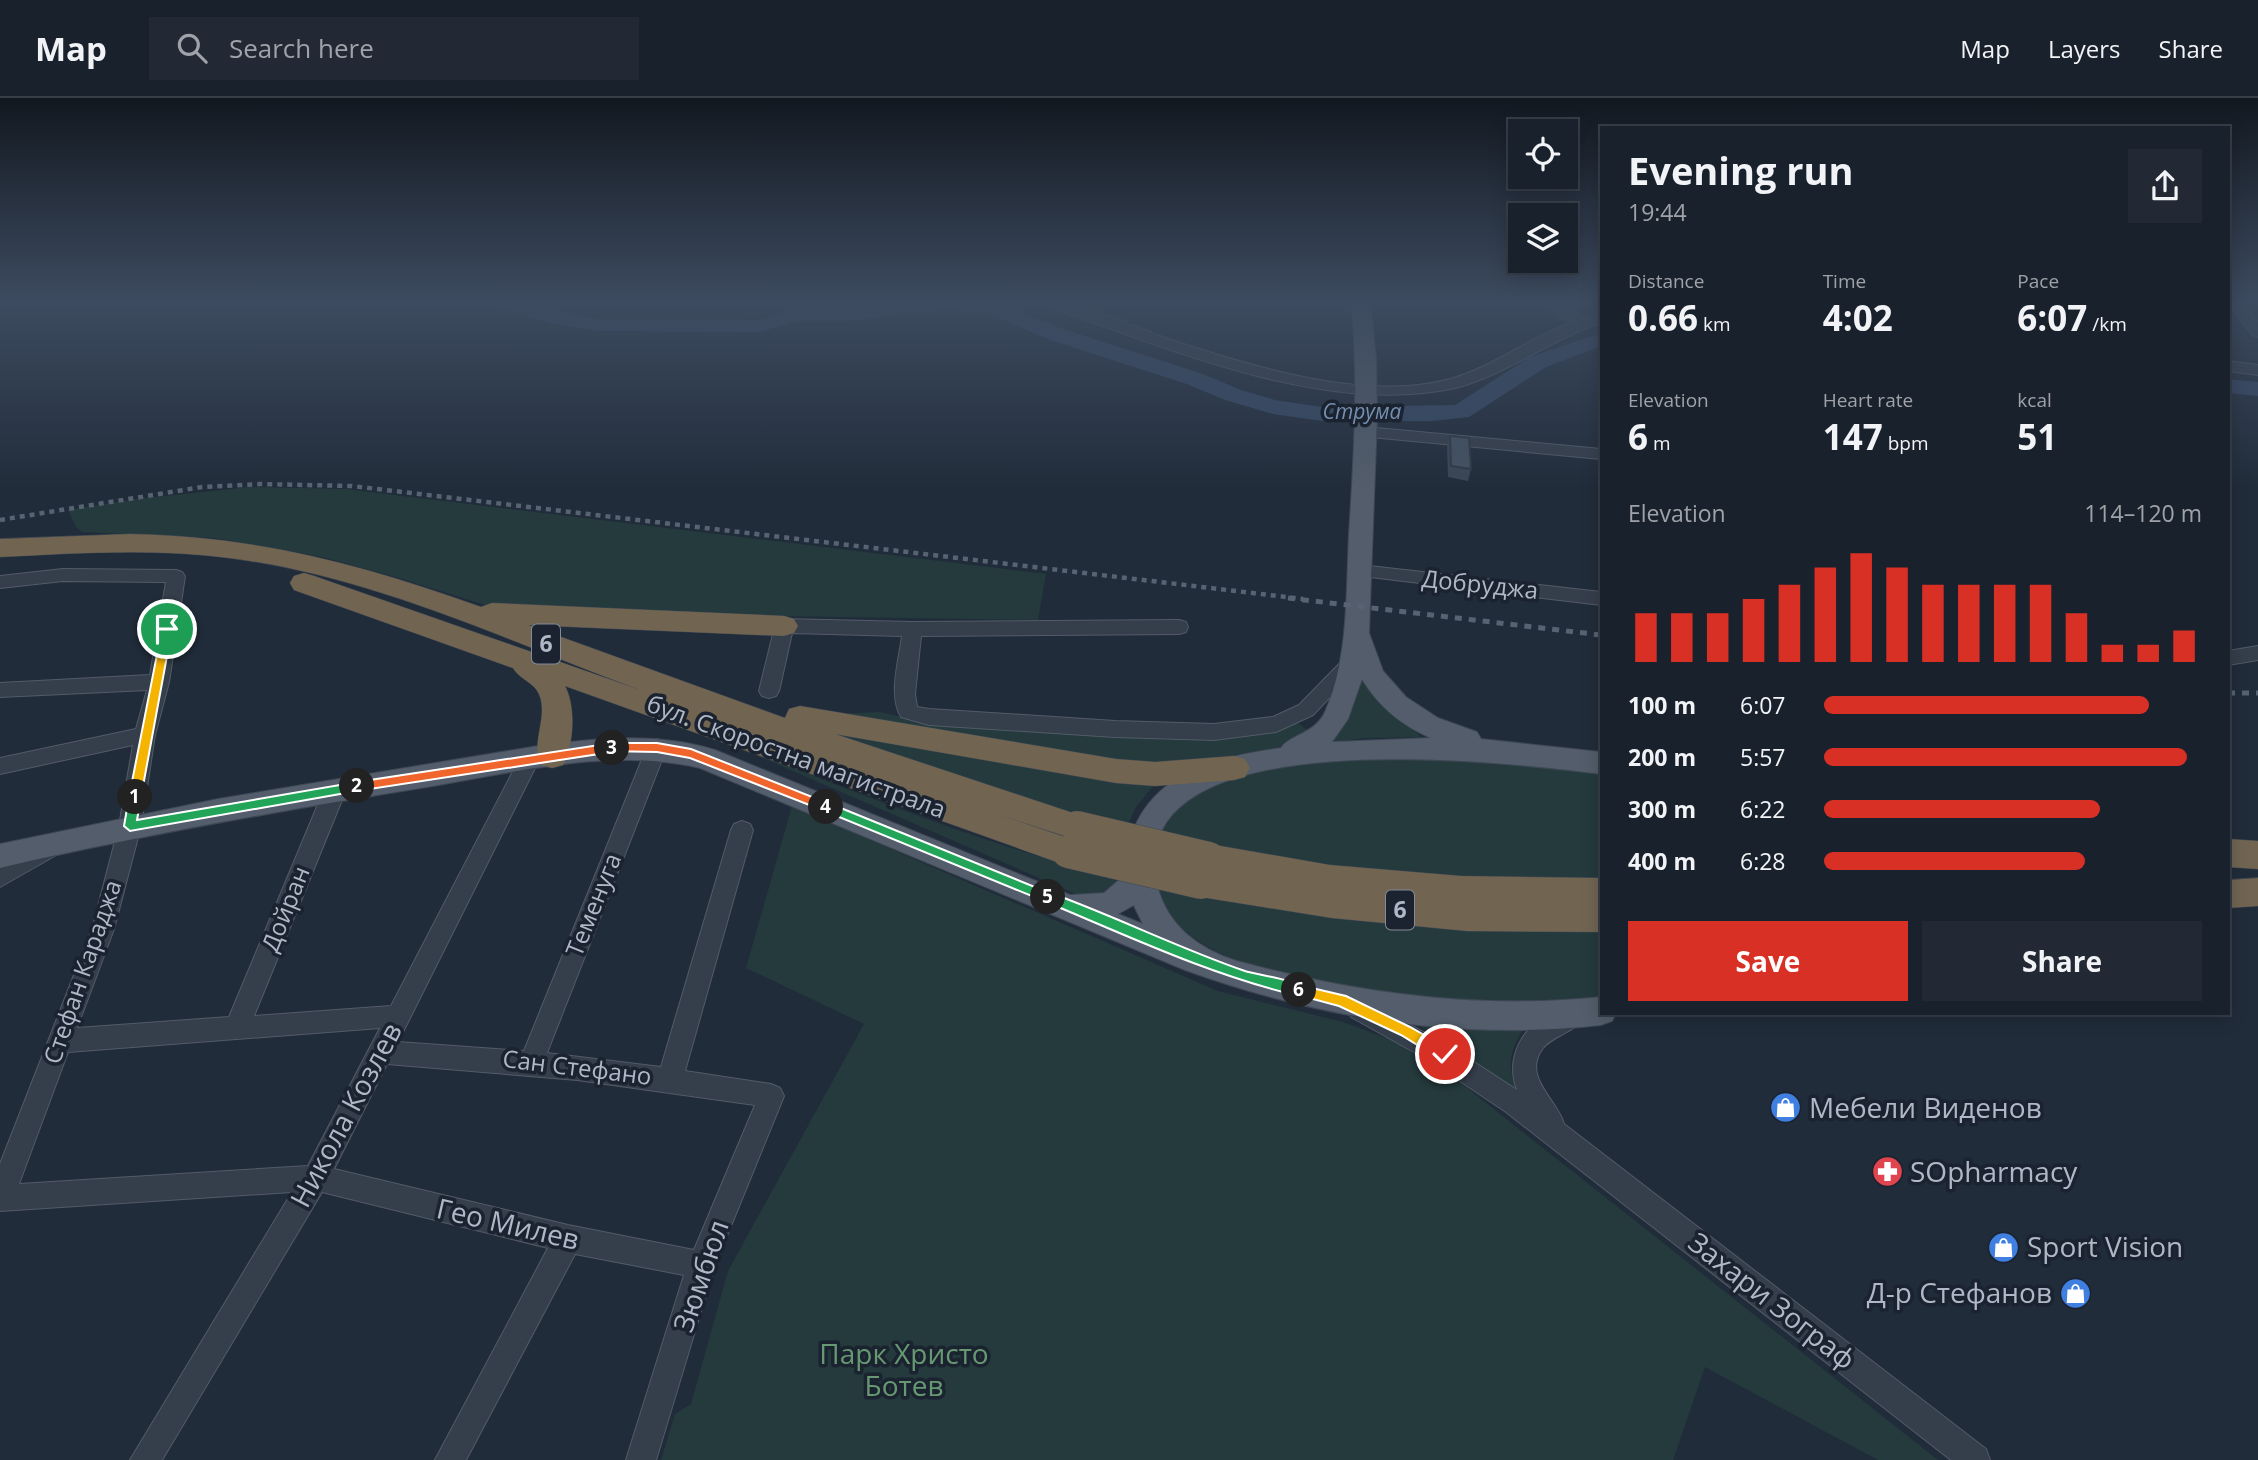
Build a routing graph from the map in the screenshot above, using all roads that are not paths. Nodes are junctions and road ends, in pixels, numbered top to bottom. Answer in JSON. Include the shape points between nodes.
{"nodes":[{"id":1,"x":1234,"y":364,"type":"edge"},
{"id":2,"x":1371,"y":364,"type":"edge"},
{"id":3,"x":1495,"y":364,"type":"edge"},
{"id":4,"x":2230,"y":366,"type":"edge"},
{"id":5,"x":2258,"y":370,"type":"edge"},
{"id":6,"x":1375,"y":391,"type":"junction"},
{"id":7,"x":1366,"y":427,"type":"junction"},
{"id":8,"x":1600,"y":454,"type":"edge"},
{"id":9,"x":0,"y":548,"type":"edge"},
{"id":10,"x":0,"y":566,"type":"edge"},
{"id":11,"x":1360,"y":571,"type":"junction"},
{"id":12,"x":0,"y":582,"type":"edge"},
{"id":13,"x":1600,"y":598,"type":"edge"},
{"id":14,"x":443,"y":606,"type":"junction"},
{"id":15,"x":784,"y":626,"type":"junction"},
{"id":16,"x":1179,"y":627,"type":"dead end"},
{"id":17,"x":912,"y":629,"type":"junction"},
{"id":18,"x":1357,"y":629,"type":"junction"},
{"id":19,"x":495,"y":650,"type":"junction"},
{"id":20,"x":2258,"y":653,"type":"edge"},
{"id":21,"x":2230,"y":658,"type":"edge"},
{"id":22,"x":1350,"y":665,"type":"junction"},
{"id":23,"x":159,"y":682,"type":"junction"},
{"id":24,"x":0,"y":690,"type":"edge"},
{"id":25,"x":769,"y":691,"type":"dead end"},
{"id":26,"x":695,"y":698,"type":"junction"},
{"id":27,"x":145,"y":735,"type":"junction"},
{"id":28,"x":657,"y":747,"type":"junction"},
{"id":29,"x":1521,"y":753,"type":"junction"},
{"id":30,"x":541,"y":758,"type":"junction"},
{"id":31,"x":1600,"y":763,"type":"edge"},
{"id":32,"x":1245,"y":765,"type":"junction"},
{"id":33,"x":0,"y":766,"type":"edge"},
{"id":34,"x":335,"y":790,"type":"junction"},
{"id":35,"x":130,"y":826,"type":"junction"},
{"id":36,"x":742,"y":830,"type":"dead end"},
{"id":37,"x":1072,"y":839,"type":"junction"},
{"id":38,"x":61,"y":842,"type":"junction"},
{"id":39,"x":2230,"y":853,"type":"edge"},
{"id":40,"x":2258,"y":855,"type":"edge"},
{"id":41,"x":0,"y":856,"type":"edge"},
{"id":42,"x":2258,"y":863,"type":"edge"},
{"id":43,"x":2230,"y":864,"type":"edge"},
{"id":44,"x":1205,"y":870,"type":"junction"},
{"id":45,"x":0,"y":878,"type":"edge"},
{"id":46,"x":1140,"y":879,"type":"junction"},
{"id":47,"x":1600,"y":892,"type":"edge"},
{"id":48,"x":2258,"y":892,"type":"edge"},
{"id":49,"x":2230,"y":894,"type":"edge"},
{"id":50,"x":1059,"y":902,"type":"junction"},
{"id":51,"x":1600,"y":917,"type":"edge"},
{"id":52,"x":1196,"y":960,"type":"junction"},
{"id":53,"x":1341,"y":1000,"type":"junction"},
{"id":54,"x":1597,"y":1012,"type":"edge"},
{"id":55,"x":398,"y":1016,"type":"junction"},
{"id":56,"x":237,"y":1028,"type":"junction"},
{"id":57,"x":59,"y":1041,"type":"junction"},
{"id":58,"x":381,"y":1052,"type":"junction"},
{"id":59,"x":531,"y":1063,"type":"junction"},
{"id":60,"x":670,"y":1079,"type":"junction"},
{"id":61,"x":771,"y":1096,"type":"joint"},
{"id":62,"x":1570,"y":1143,"type":"junction"},
{"id":63,"x":316,"y":1178,"type":"junction"},
{"id":64,"x":0,"y":1198,"type":"edge"},
{"id":65,"x":568,"y":1239,"type":"junction"},
{"id":66,"x":701,"y":1265,"type":"junction"},
{"id":67,"x":145,"y":1460,"type":"edge"},
{"id":68,"x":450,"y":1460,"type":"edge"},
{"id":69,"x":641,"y":1460,"type":"edge"},
{"id":70,"x":1975,"y":1460,"type":"edge"}],
"edges":[{"from":1,"to":6,"type":"street"},
{"from":2,"to":6,"type":"main road"},
{"from":3,"to":6,"type":"street","via":[[1450,384]]},
{"from":4,"to":5,"type":"street"},
{"from":6,"to":7,"type":"main road"},
{"from":7,"to":8,"type":"street"},
{"from":7,"to":11,"type":"main road"},
{"from":9,"to":14,"type":"highway","name":"бул. Скоростна магистрала","number":"6","via":[[117,542],[259,553],[331,569]]},
{"from":10,"to":19,"type":"highway","name":"бул. Скоростна магистрала","number":"6","via":[[104,560],[242,570],[314,585]]},
{"from":11,"to":13,"type":"street","name":"Добруджа"},
{"from":11,"to":18,"type":"main road"},
{"from":12,"to":23,"type":"street","name":"Стефан Караджа","via":[[64,575],[176,576]]},
{"from":14,"to":15,"type":"highway","via":[[510,615]]},
{"from":14,"to":26,"type":"highway","name":"бул. Скоростна магистрала","number":"6"},
{"from":15,"to":17,"type":"street"},
{"from":15,"to":25,"type":"street"},
{"from":16,"to":17,"type":"street"},
{"from":17,"to":22,"type":"street","via":[[905,694],[908,712],[929,718],[1214,732],[1276,724],[1306,710]]},
{"from":18,"to":22,"type":"main road"},
{"from":18,"to":29,"type":"main road","via":[[1367,670],[1412,716],[1459,737]]},
{"from":19,"to":30,"type":"highway","via":[[543,675],[553,686],[556,701]]},
{"from":19,"to":37,"type":"highway","name":"бул. Скоростна магистрала","number":"6"},
{"from":20,"to":21,"type":"street"},
{"from":22,"to":32,"type":"main road","via":[[1335,719],[1321,737]]},
{"from":23,"to":24,"type":"street"},
{"from":23,"to":27,"type":"street","name":"Стефан Караджа"},
{"from":26,"to":32,"type":"highway","via":[[1116,771],[1155,774]]},
{"from":26,"to":37,"type":"highway","name":"бул. Скоростна магистрала","number":"6"},
{"from":27,"to":33,"type":"street"},
{"from":27,"to":35,"type":"street","name":"Стефан Караджа"},
{"from":28,"to":30,"type":"main road"},
{"from":28,"to":50,"type":"main road","via":[[705,758]]},
{"from":28,"to":59,"type":"street","name":"Теменуга"},
{"from":29,"to":31,"type":"main road"},
{"from":29,"to":32,"type":"main road","via":[[1430,746],[1336,750]]},
{"from":30,"to":34,"type":"main road"},
{"from":30,"to":55,"type":"street","name":"Никола Козлев"},
{"from":32,"to":46,"type":"main road","via":[[1180,790],[1159,809],[1144,837]]},
{"from":34,"to":35,"type":"main road"},
{"from":34,"to":56,"type":"street","name":"Дойран"},
{"from":35,"to":38,"type":"main road"},
{"from":35,"to":57,"type":"street","name":"Стефан Караджа","via":[[103,929]]},
{"from":36,"to":60,"type":"street"},
{"from":37,"to":44,"type":"highway","name":"бул. Скоростна магистрала","number":"6","bridge":true},
{"from":38,"to":41,"type":"main road"},
{"from":38,"to":45,"type":"street"},
{"from":39,"to":40,"type":"highway"},
{"from":42,"to":43,"type":"highway"},
{"from":44,"to":47,"type":"highway","name":"бул. Скоростна магистрала","number":"6","via":[[1461,890]]},
{"from":44,"to":51,"type":"highway","name":"бул. Скоростна магистрала","number":"6","via":[[1332,904],[1467,916]]},
{"from":46,"to":50,"type":"main road","via":[[1118,902],[1105,907]]},
{"from":46,"to":52,"type":"main road","via":[[1157,920]]},
{"from":48,"to":49,"type":"highway"},
{"from":50,"to":52,"type":"main road"},
{"from":52,"to":53,"type":"main road"},
{"from":53,"to":54,"type":"main road","via":[[1427,1012],[1512,1016]]},
{"from":53,"to":62,"type":"street","name":"Захари Зограф","via":[[1445,1054]]},
{"from":54,"to":62,"type":"street","name":"Захари Зограф","via":[[1545,1028],[1531,1044],[1524,1062],[1534,1099]]},
{"from":55,"to":56,"type":"street"},
{"from":55,"to":58,"type":"street","name":"Никола Козлев"},
{"from":56,"to":57,"type":"street"},
{"from":57,"to":64,"type":"street","name":"Стефан Караджа"},
{"from":58,"to":59,"type":"street","name":"Сан Стефано"},
{"from":58,"to":63,"type":"street","name":"Никола Козлев"},
{"from":59,"to":60,"type":"street","name":"Сан Стефано"},
{"from":60,"to":61,"type":"street","name":"Сан Стефано"},
{"from":61,"to":66,"type":"street","name":"Зюмбюл"},
{"from":62,"to":70,"type":"street","name":"Захари Зограф"},
{"from":63,"to":64,"type":"street","name":"Гео Милев"},
{"from":63,"to":65,"type":"street","name":"Гео Милев"},
{"from":63,"to":67,"type":"street","name":"Никола Козлев"},
{"from":65,"to":66,"type":"street","name":"Гео Милев"},
{"from":65,"to":68,"type":"street"},
{"from":66,"to":69,"type":"street","name":"Зюмбюл"}]}
